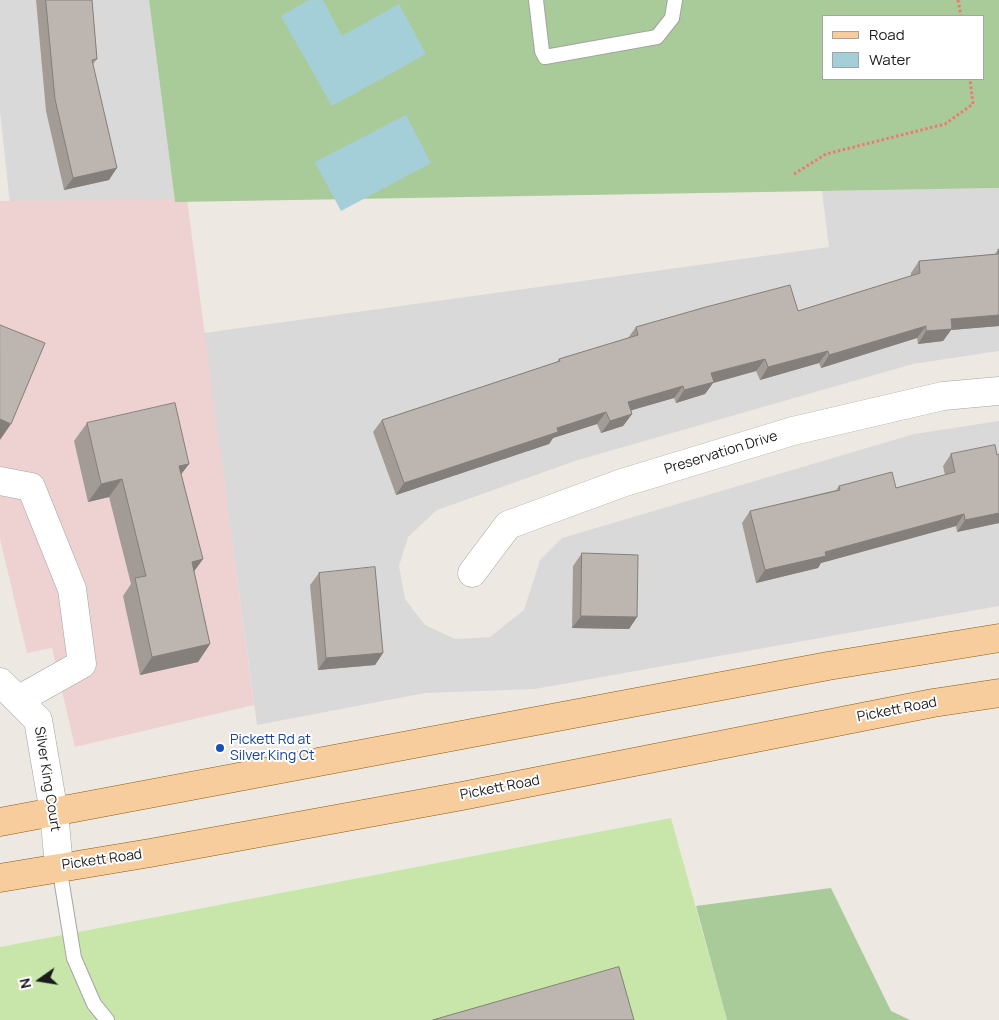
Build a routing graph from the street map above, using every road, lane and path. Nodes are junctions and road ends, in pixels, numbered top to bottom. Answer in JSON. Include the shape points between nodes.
{"nodes":[{"id":1,"x":536,"y":0,"type":"edge"},
{"id":2,"x":675,"y":0,"type":"edge"},
{"id":3,"x":958,"y":0,"type":"edge"},
{"id":4,"x":961,"y":15,"type":"edge"},
{"id":5,"x":970,"y":80,"type":"edge"},
{"id":6,"x":794,"y":174,"type":"dead end"},
{"id":7,"x":999,"y":391,"type":"edge"},
{"id":8,"x":0,"y":481,"type":"edge"},
{"id":9,"x":472,"y":573,"type":"dead end"},
{"id":10,"x":999,"y":638,"type":"edge"},
{"id":11,"x":9,"y":691,"type":"edge"},
{"id":12,"x":999,"y":693,"type":"edge"},
{"id":13,"x":54,"y":813,"type":"junction"},
{"id":14,"x":0,"y":822,"type":"edge"},
{"id":15,"x":59,"y":866,"type":"junction"},
{"id":16,"x":0,"y":878,"type":"edge"},
{"id":17,"x":106,"y":1020,"type":"edge"}],
"edges":[{"from":1,"to":2,"type":"lane","via":[[542,51],[546,57],[657,37],[672,18]]},
{"from":3,"to":4,"type":"path"},
{"from":5,"to":6,"type":"path","via":[[973,104],[945,124],[826,154]]},
{"from":7,"to":9,"type":"street","name":"Preservation Drive","via":[[943,396],[793,431],[622,483],[508,525]]},
{"from":8,"to":11,"type":"street","name":"Silver King Court","via":[[31,487],[72,589],[82,664]]},
{"from":10,"to":13,"type":"main road","via":[[828,666]]},
{"from":11,"to":13,"type":"street","name":"Silver King Court","via":[[38,720]]},
{"from":12,"to":15,"type":"main road","name":"Pickett Road","via":[[933,703],[462,796],[150,853]]},
{"from":13,"to":14,"type":"main road"},
{"from":13,"to":15,"type":"street","name":"Silver King Court"},
{"from":15,"to":16,"type":"main road","name":"Pickett Road"},
{"from":15,"to":17,"type":"lane","via":[[74,958],[94,1004]]}]}
